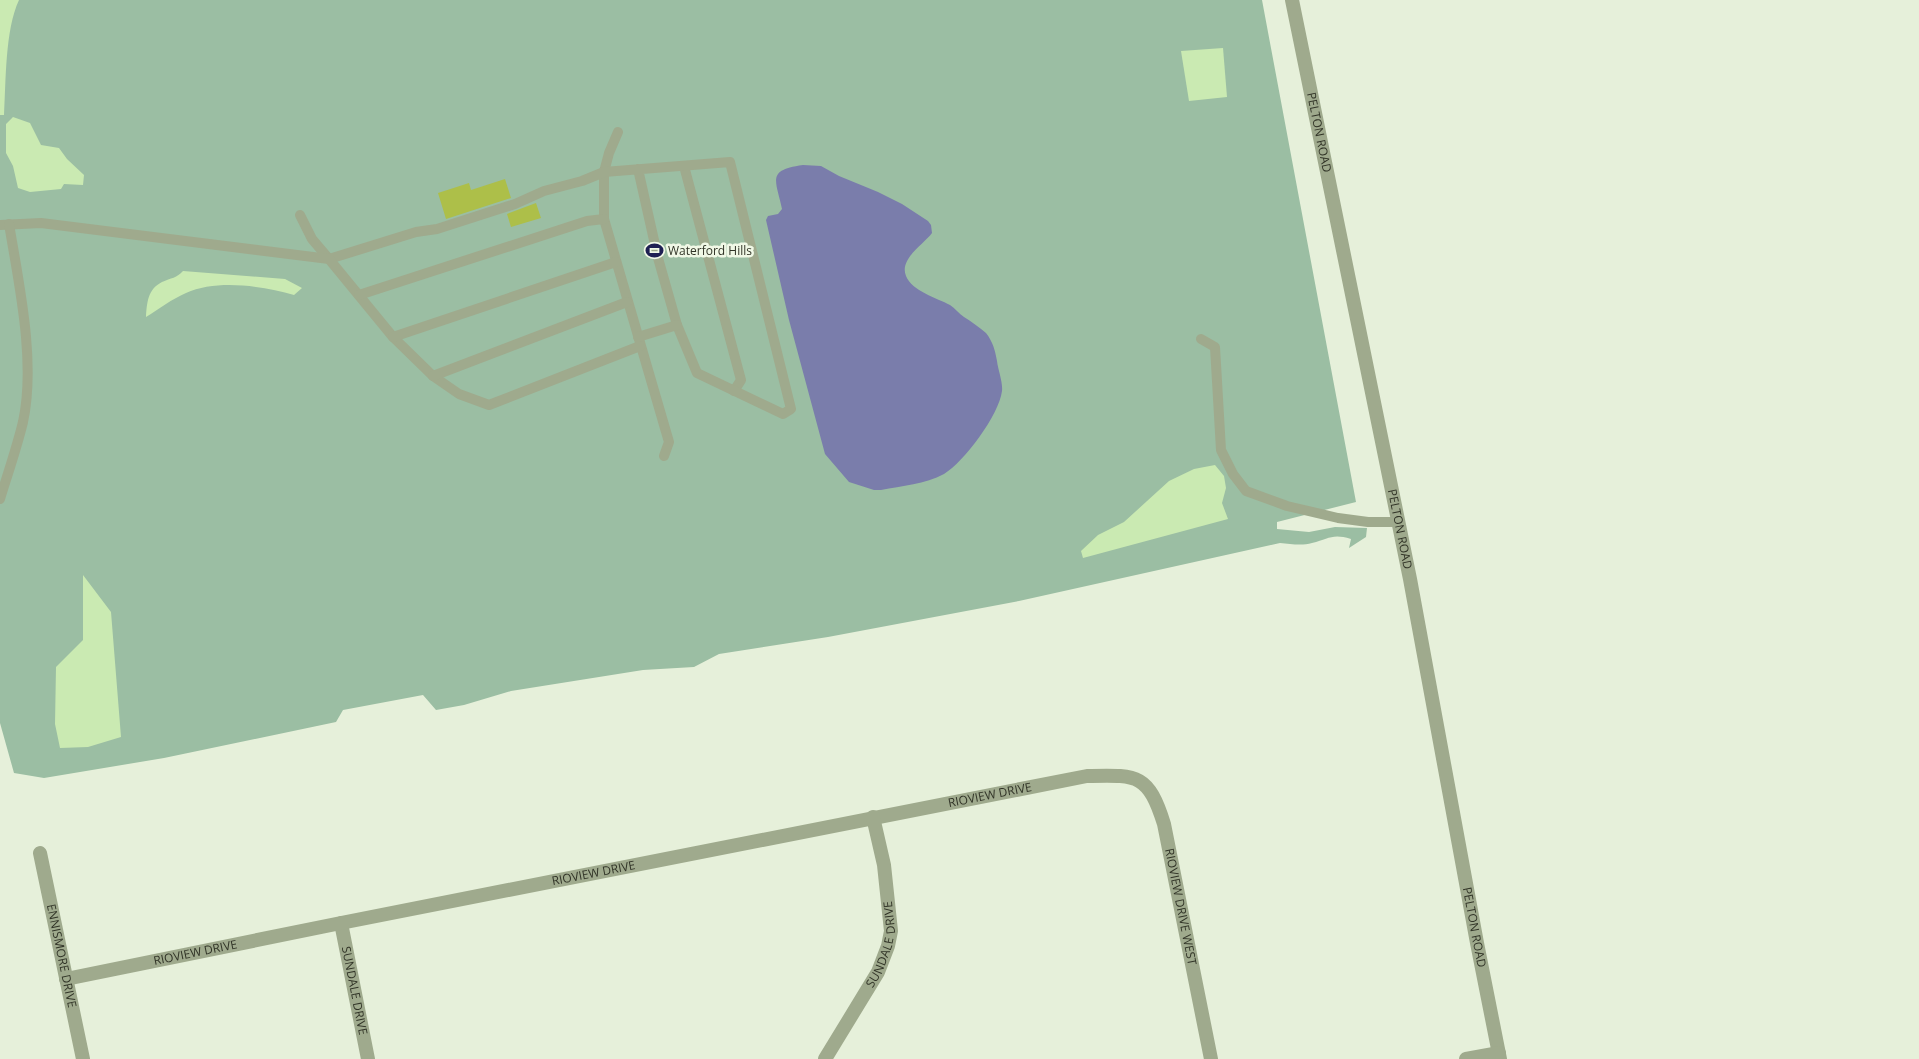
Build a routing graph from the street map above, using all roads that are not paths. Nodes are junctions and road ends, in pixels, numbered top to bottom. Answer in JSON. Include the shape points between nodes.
{"nodes":[{"id":1,"x":1292,"y":0,"type":"edge"},
{"id":2,"x":618,"y":132,"type":"dead end"},
{"id":3,"x":684,"y":166,"type":"junction"},
{"id":4,"x":638,"y":169,"type":"junction"},
{"id":5,"x":604,"y":172,"type":"junction"},
{"id":6,"x":300,"y":215,"type":"dead end"},
{"id":7,"x":604,"y":218,"type":"junction"},
{"id":8,"x":5,"y":225,"type":"edge"},
{"id":9,"x":329,"y":259,"type":"junction"},
{"id":10,"x":616,"y":262,"type":"junction"},
{"id":11,"x":359,"y":295,"type":"junction"},
{"id":12,"x":627,"y":302,"type":"junction"},
{"id":13,"x":677,"y":325,"type":"junction"},
{"id":14,"x":393,"y":337,"type":"junction"},
{"id":15,"x":1201,"y":339,"type":"dead end"},
{"id":16,"x":639,"y":342,"type":"junction"},
{"id":17,"x":433,"y":376,"type":"junction"},
{"id":18,"x":734,"y":391,"type":"junction"},
{"id":19,"x":664,"y":456,"type":"dead end"},
{"id":20,"x":0,"y":498,"type":"edge"},
{"id":21,"x":1398,"y":522,"type":"junction"},
{"id":22,"x":1122,"y":775,"type":"joint"},
{"id":23,"x":873,"y":817,"type":"junction"},
{"id":24,"x":40,"y":853,"type":"dead end"},
{"id":25,"x":341,"y":923,"type":"junction"},
{"id":26,"x":66,"y":979,"type":"junction"},
{"id":27,"x":1500,"y":1056,"type":"edge"},
{"id":28,"x":83,"y":1059,"type":"edge"},
{"id":29,"x":368,"y":1059,"type":"edge"},
{"id":30,"x":825,"y":1059,"type":"edge"},
{"id":31,"x":1211,"y":1059,"type":"edge"},
{"id":32,"x":1466,"y":1059,"type":"edge"}],
"edges":[{"from":1,"to":21,"type":"street","name":"PELTON ROAD"},
{"from":2,"to":5,"type":"lane"},
{"from":3,"to":4,"type":"lane"},
{"from":3,"to":18,"type":"lane","via":[[741,380]]},
{"from":3,"to":18,"type":"lane","via":[[730,162],[791,409],[782,414]]},
{"from":4,"to":5,"type":"lane"},
{"from":4,"to":13,"type":"lane"},
{"from":5,"to":7,"type":"lane"},
{"from":5,"to":9,"type":"lane","via":[[437,229],[416,232]]},
{"from":6,"to":9,"type":"lane","via":[[312,239]]},
{"from":7,"to":10,"type":"lane"},
{"from":7,"to":11,"type":"lane"},
{"from":8,"to":9,"type":"lane","via":[[41,223]]},
{"from":8,"to":20,"type":"lane","via":[[24,323],[28,376],[23,421]]},
{"from":9,"to":11,"type":"lane"},
{"from":10,"to":12,"type":"lane"},
{"from":10,"to":14,"type":"lane"},
{"from":11,"to":14,"type":"lane"},
{"from":12,"to":16,"type":"lane"},
{"from":12,"to":17,"type":"lane"},
{"from":13,"to":16,"type":"lane"},
{"from":13,"to":18,"type":"lane","via":[[697,373]]},
{"from":14,"to":17,"type":"lane"},
{"from":15,"to":21,"type":"lane","via":[[1215,347],[1221,450],[1246,491],[1287,506],[1338,518]]},
{"from":16,"to":17,"type":"lane","via":[[489,404],[459,394]]},
{"from":16,"to":19,"type":"lane","via":[[669,442]]},
{"from":21,"to":27,"type":"street","name":"PELTON ROAD"},
{"from":22,"to":23,"type":"street","name":"RIOVIEW DRIVE","via":[[1087,776]]},
{"from":22,"to":31,"type":"street","name":"RIOVIEW DRIVE WEST","via":[[1147,786],[1157,800]]},
{"from":23,"to":25,"type":"street","name":"RIOVIEW DRIVE"},
{"from":23,"to":30,"type":"street","name":"SUNDALE DRIVE","via":[[884,865],[891,931],[878,972]]},
{"from":24,"to":26,"type":"street","name":"ENNISMORE DRIVE"},
{"from":25,"to":26,"type":"street","name":"RIOVIEW DRIVE"},
{"from":25,"to":29,"type":"street","name":"SUNDALE DRIVE"},
{"from":26,"to":28,"type":"street","name":"ENNISMORE DRIVE"},
{"from":27,"to":32,"type":"street"}]}
